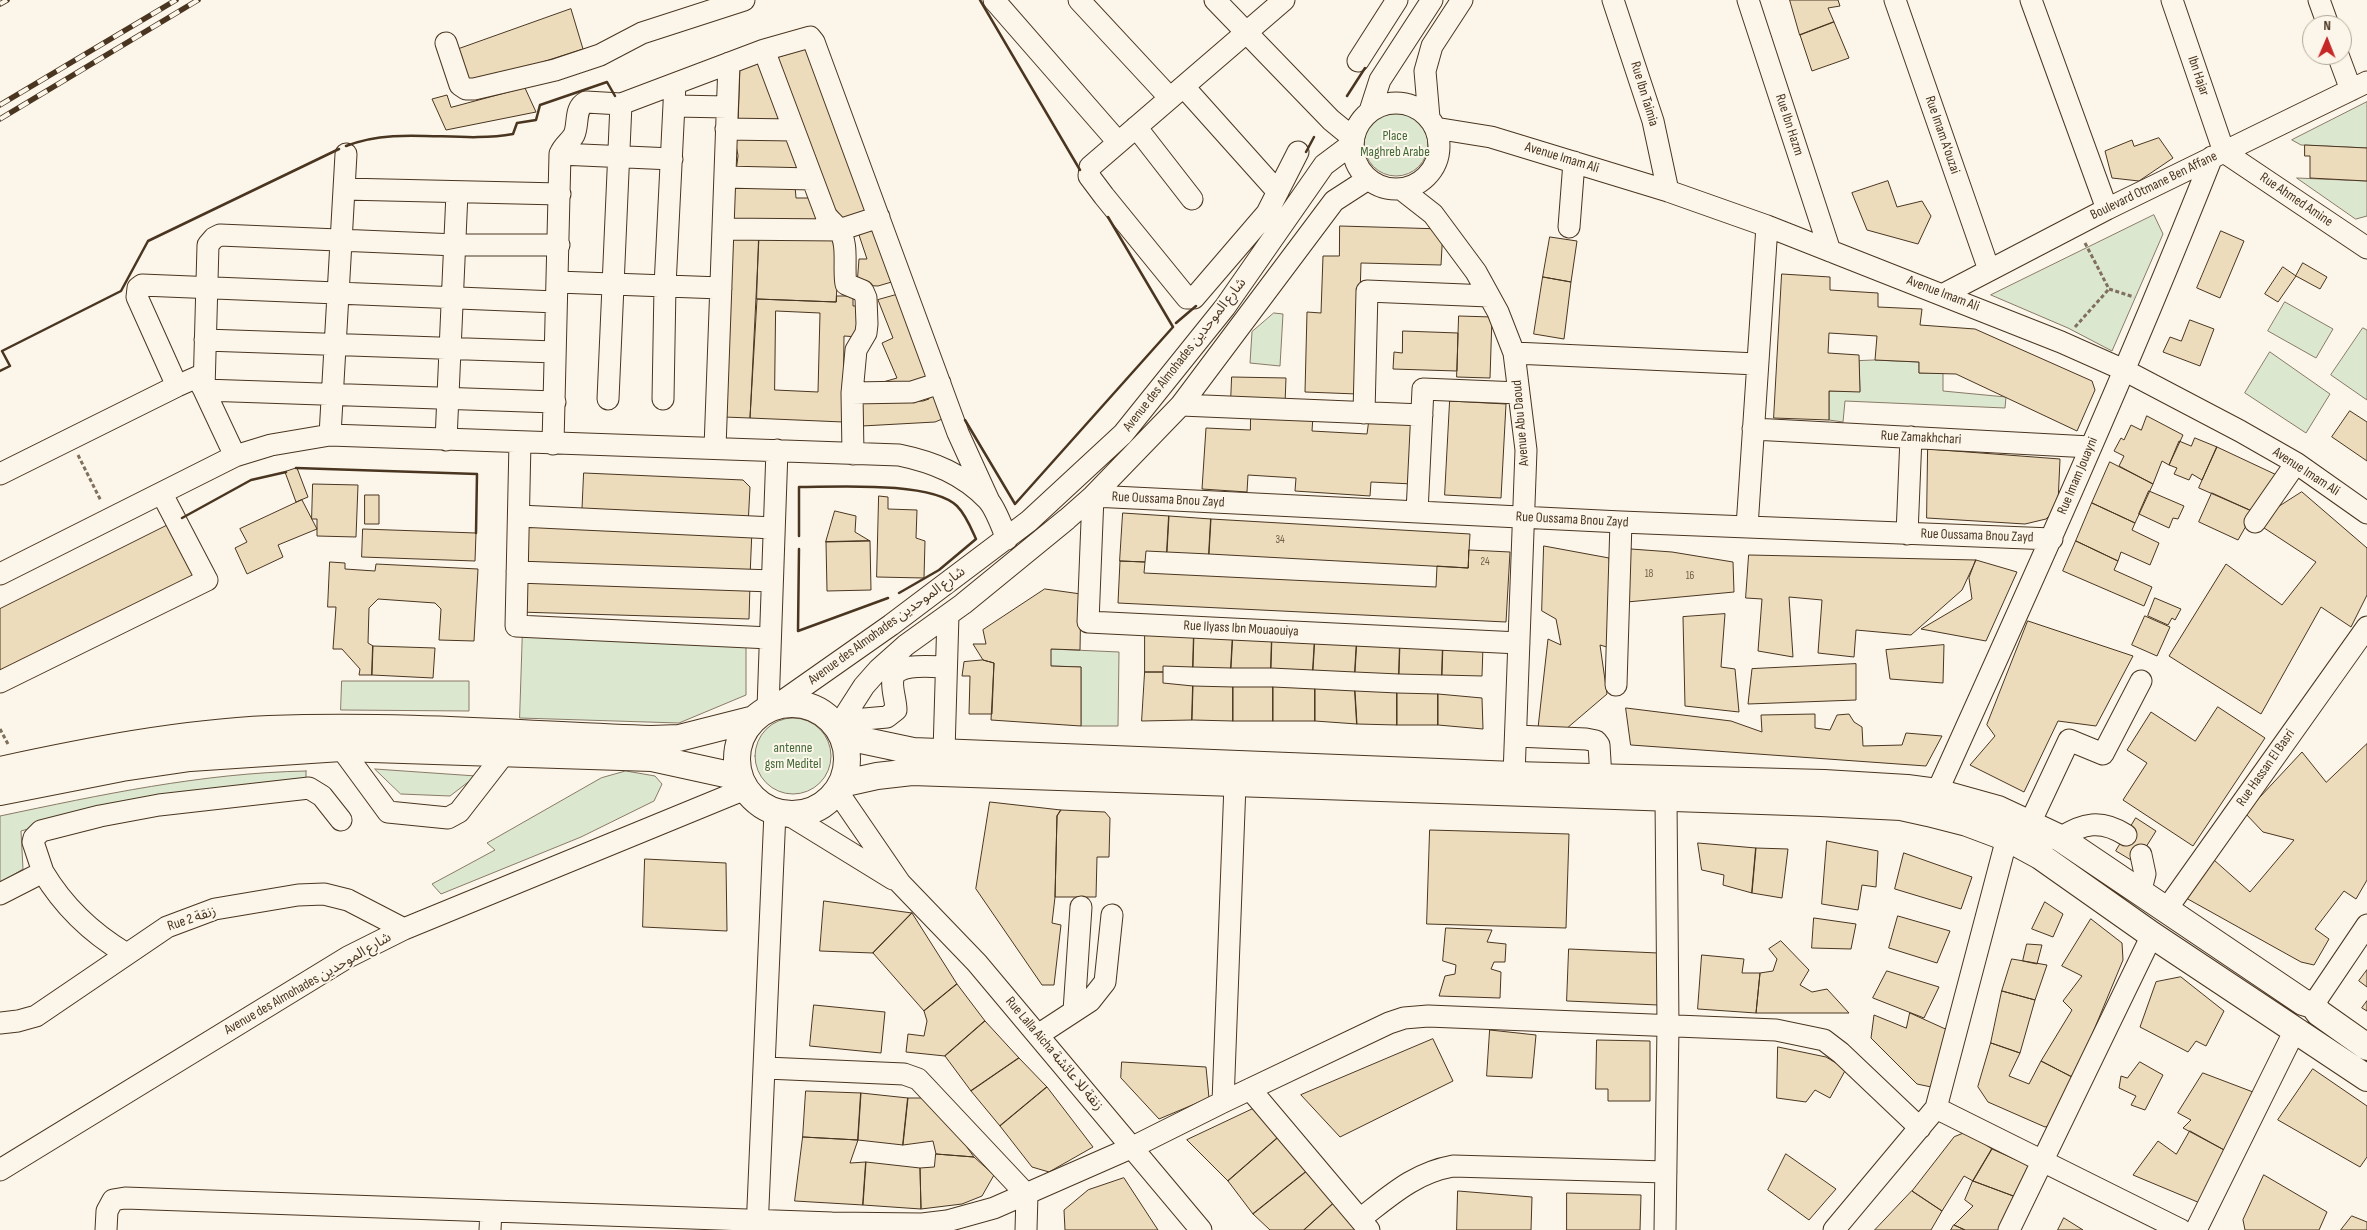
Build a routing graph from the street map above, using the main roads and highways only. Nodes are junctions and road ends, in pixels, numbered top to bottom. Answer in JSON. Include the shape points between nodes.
{"nodes":[{"id":1,"x":766,"y":711,"type":"junction"},
{"id":2,"x":841,"y":728,"type":"junction"},
{"id":3,"x":0,"y":770,"type":"edge"},
{"id":4,"x":742,"y":783,"type":"junction"},
{"id":5,"x":839,"y":788,"type":"junction"},
{"id":6,"x":0,"y":792,"type":"edge"},
{"id":7,"x":2312,"y":1007,"type":"junction"},
{"id":8,"x":2295,"y":1031,"type":"junction"},
{"id":9,"x":2367,"y":1047,"type":"edge"},
{"id":10,"x":2367,"y":1078,"type":"edge"}],
"edges":[{"from":1,"to":2,"type":"main road","via":[[789,704],[810,708]]},
{"from":1,"to":3,"type":"main road","via":[[679,738],[339,728],[268,729],[118,747]]},
{"from":1,"to":4,"type":"main road","via":[[741,736],[736,756]]},
{"from":2,"to":5,"type":"main road","via":[[847,754]]},
{"from":2,"to":7,"type":"main road","via":[[913,751],[1514,775],[1842,784],[1937,792],[1977,802],[2030,822],[2060,838]]},
{"from":4,"to":5,"type":"main road","via":[[762,806],[782,813],[800,814],[824,804]]},
{"from":4,"to":6,"type":"main road","via":[[652,758],[341,748],[190,758]]},
{"from":5,"to":8,"type":"main road","via":[[876,776],[912,772],[1901,808],[1967,823],[2007,838],[2040,856],[2152,936]]},
{"from":7,"to":8,"type":"main road","via":[[2296,1004],[2289,1012]]},
{"from":7,"to":9,"type":"main road"},
{"from":8,"to":10,"type":"main road"}]}
